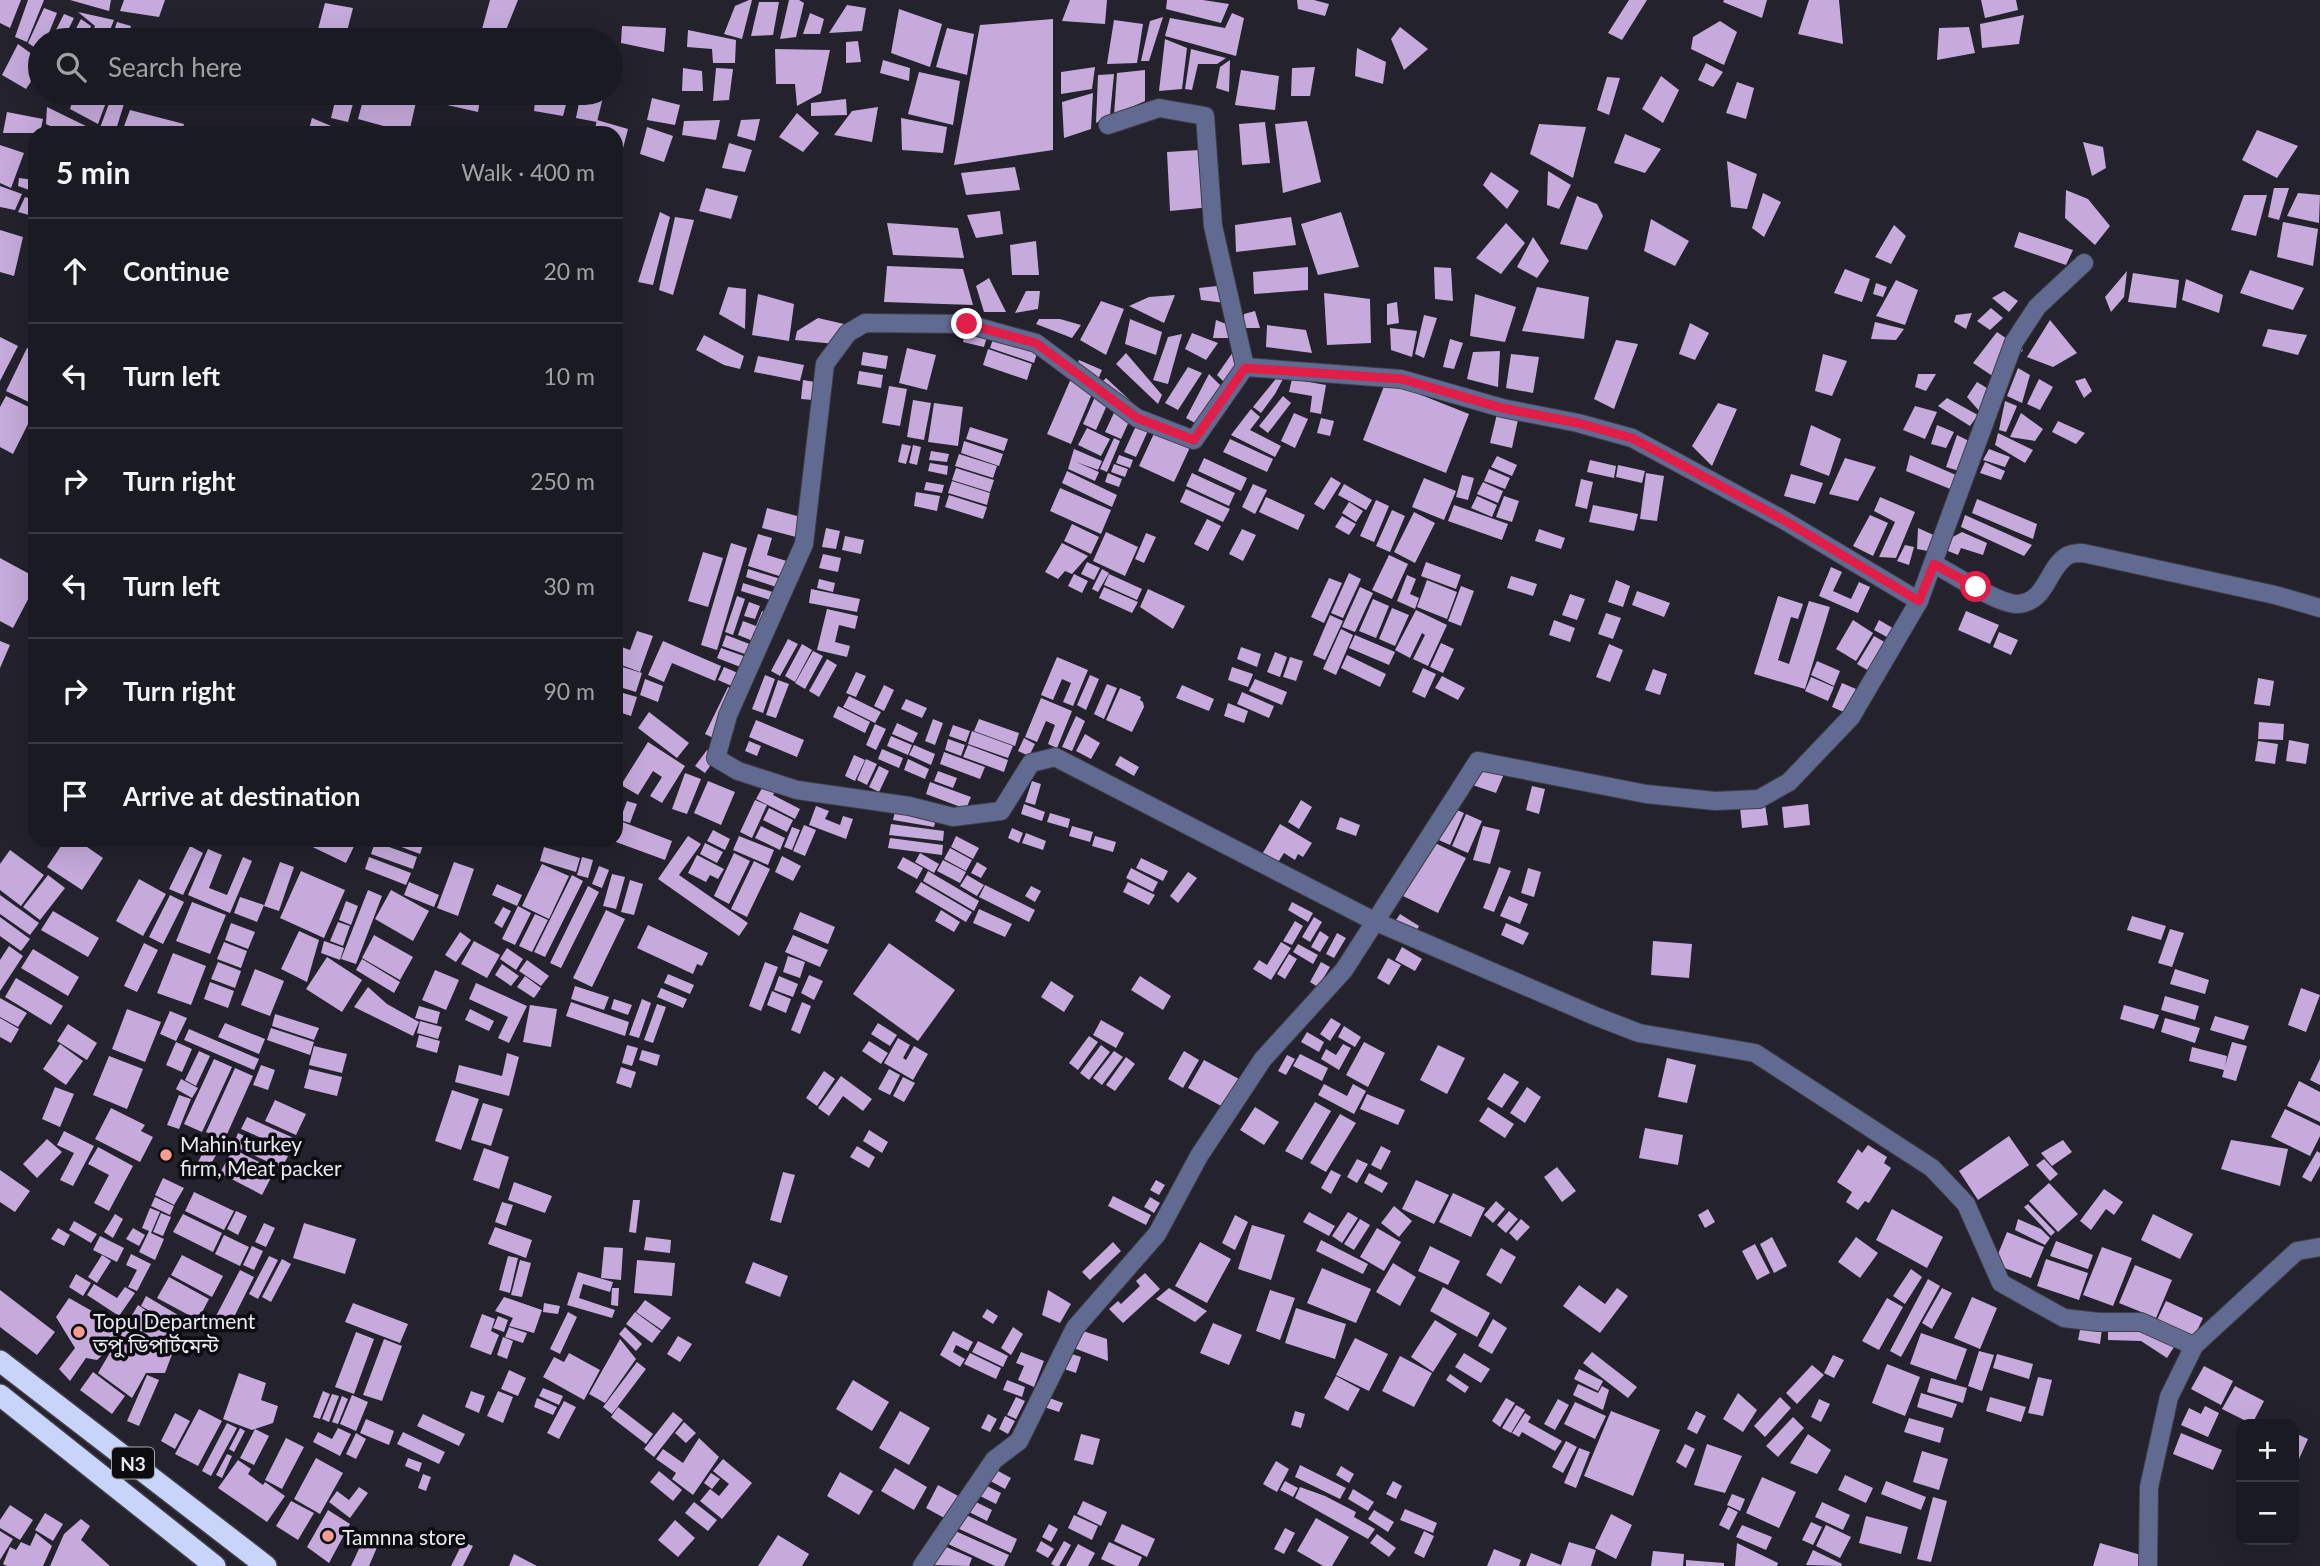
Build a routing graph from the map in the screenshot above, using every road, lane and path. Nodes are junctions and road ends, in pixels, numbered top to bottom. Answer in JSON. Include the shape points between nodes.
{"nodes":[{"id":1,"x":1108,"y":125,"type":"dead end"},
{"id":2,"x":2084,"y":263,"type":"dead end"},
{"id":3,"x":1245,"y":368,"type":"junction"},
{"id":4,"x":1934,"y":564,"type":"junction"},
{"id":5,"x":1919,"y":601,"type":"junction"},
{"id":6,"x":2320,"y":608,"type":"edge"},
{"id":7,"x":1374,"y":920,"type":"junction"},
{"id":8,"x":2320,"y":1247,"type":"edge"},
{"id":9,"x":2194,"y":1346,"type":"junction"},
{"id":10,"x":0,"y":1361,"type":"edge"},
{"id":11,"x":0,"y":1395,"type":"edge"},
{"id":12,"x":215,"y":1566,"type":"edge"},
{"id":13,"x":266,"y":1566,"type":"edge"},
{"id":14,"x":922,"y":1566,"type":"edge"},
{"id":15,"x":2148,"y":1566,"type":"edge"}],
"edges":[{"from":1,"to":3,"type":"street","via":[[1159,108],[1205,116],[1213,226]]},
{"from":2,"to":4,"type":"street","via":[[2037,307],[2014,342]]},
{"from":3,"to":5,"type":"street","via":[[1402,379],[1632,438],[1782,519]]},
{"from":3,"to":7,"type":"street","via":[[1194,440],[1137,418],[1036,343],[967,324],[865,323],[848,333],[825,364],[804,544],[728,715],[716,758],[737,771],[797,790],[953,817],[1001,811],[1031,763],[1055,758]]},
{"from":4,"to":5,"type":"street"},
{"from":4,"to":6,"type":"street","via":[[1996,598],[2018,604],[2034,599],[2068,555],[2083,553]]},
{"from":5,"to":7,"type":"street","via":[[1852,717],[1789,782],[1759,799],[1715,801],[1646,794],[1478,761]]},
{"from":7,"to":9,"type":"street","via":[[1639,1033],[1755,1053],[1932,1168],[1966,1204],[2001,1283],[2064,1318],[2141,1322]]},
{"from":7,"to":14,"type":"street","via":[[1344,970],[1263,1059],[1199,1157],[1157,1234],[1075,1328],[1019,1441],[994,1460]]},
{"from":8,"to":9,"type":"street","via":[[2297,1251]]},
{"from":9,"to":15,"type":"street","via":[[2169,1397],[2149,1487]]},
{"from":10,"to":13,"type":"highway","number":"N3"},
{"from":11,"to":12,"type":"highway","number":"N3"}]}
